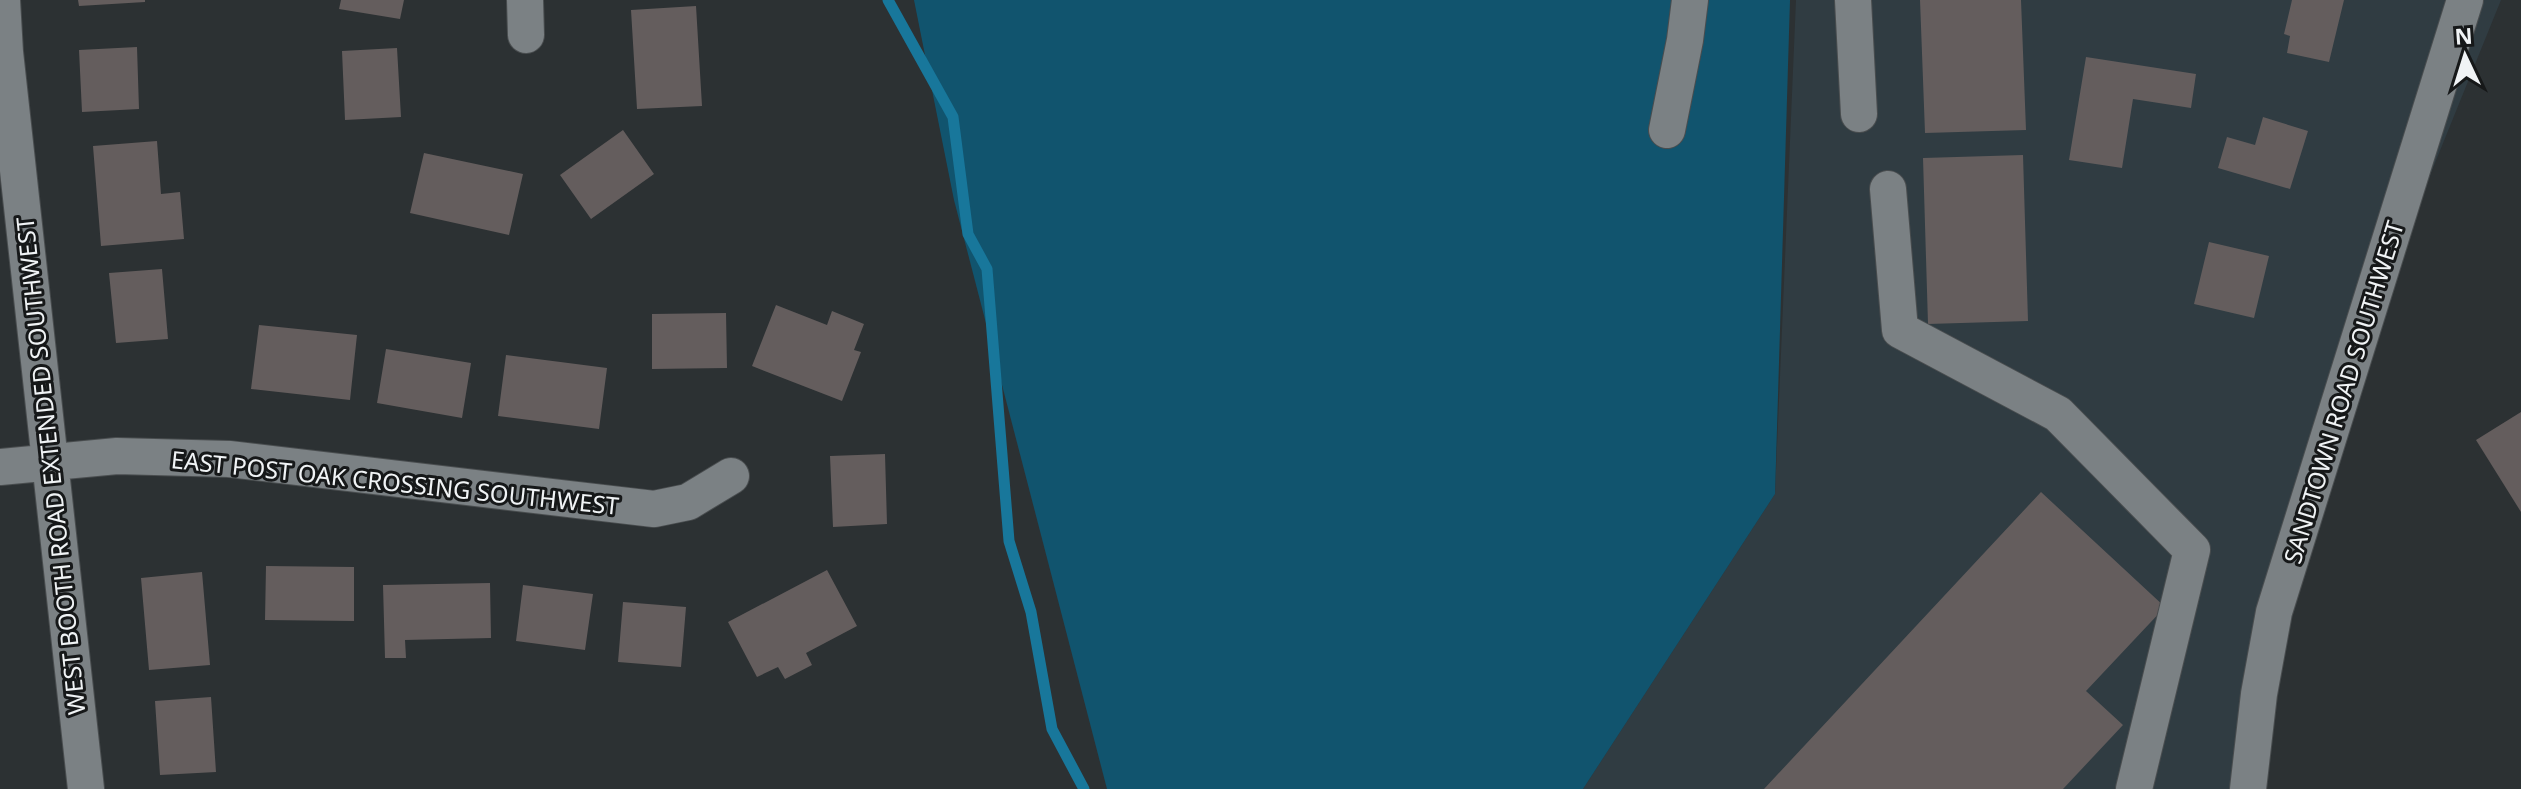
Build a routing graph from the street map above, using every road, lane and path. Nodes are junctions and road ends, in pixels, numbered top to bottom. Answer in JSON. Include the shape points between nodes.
{"nodes":[{"id":1,"x":2,"y":0,"type":"edge"},
{"id":2,"x":1690,"y":0,"type":"edge"},
{"id":3,"x":1853,"y":0,"type":"edge"},
{"id":4,"x":2465,"y":0,"type":"edge"},
{"id":5,"x":2,"y":52,"type":"edge"},
{"id":6,"x":1859,"y":114,"type":"dead end"},
{"id":7,"x":1667,"y":130,"type":"dead end"},
{"id":8,"x":1888,"y":189,"type":"dead end"},
{"id":9,"x":51,"y":461,"type":"junction"},
{"id":10,"x":0,"y":467,"type":"edge"},
{"id":11,"x":731,"y":476,"type":"dead end"},
{"id":12,"x":86,"y":789,"type":"edge"},
{"id":13,"x":2134,"y":789,"type":"edge"},
{"id":14,"x":2248,"y":789,"type":"edge"}],
"edges":[{"from":1,"to":5,"type":"street","name":"WEST BOOTH ROAD EXTENDED SOUTHWEST"},
{"from":2,"to":7,"type":"street"},
{"from":3,"to":6,"type":"street"},
{"from":4,"to":14,"type":"street","name":"SANDTOWN ROAD SOUTHWEST","via":[[2274,612]]},
{"from":5,"to":9,"type":"street","name":"WEST BOOTH ROAD EXTENDED SOUTHWEST"},
{"from":8,"to":13,"type":"street","via":[[1900,330],[2058,414],[2192,550]]},
{"from":9,"to":10,"type":"street","name":"EAST POST OAK CROSSING SOUTHWEST"},
{"from":9,"to":11,"type":"street","name":"EAST POST OAK CROSSING SOUTHWEST","via":[[117,456],[229,459],[654,509],[688,502]]},
{"from":9,"to":12,"type":"street","name":"WEST BOOTH ROAD EXTENDED SOUTHWEST"}]}
